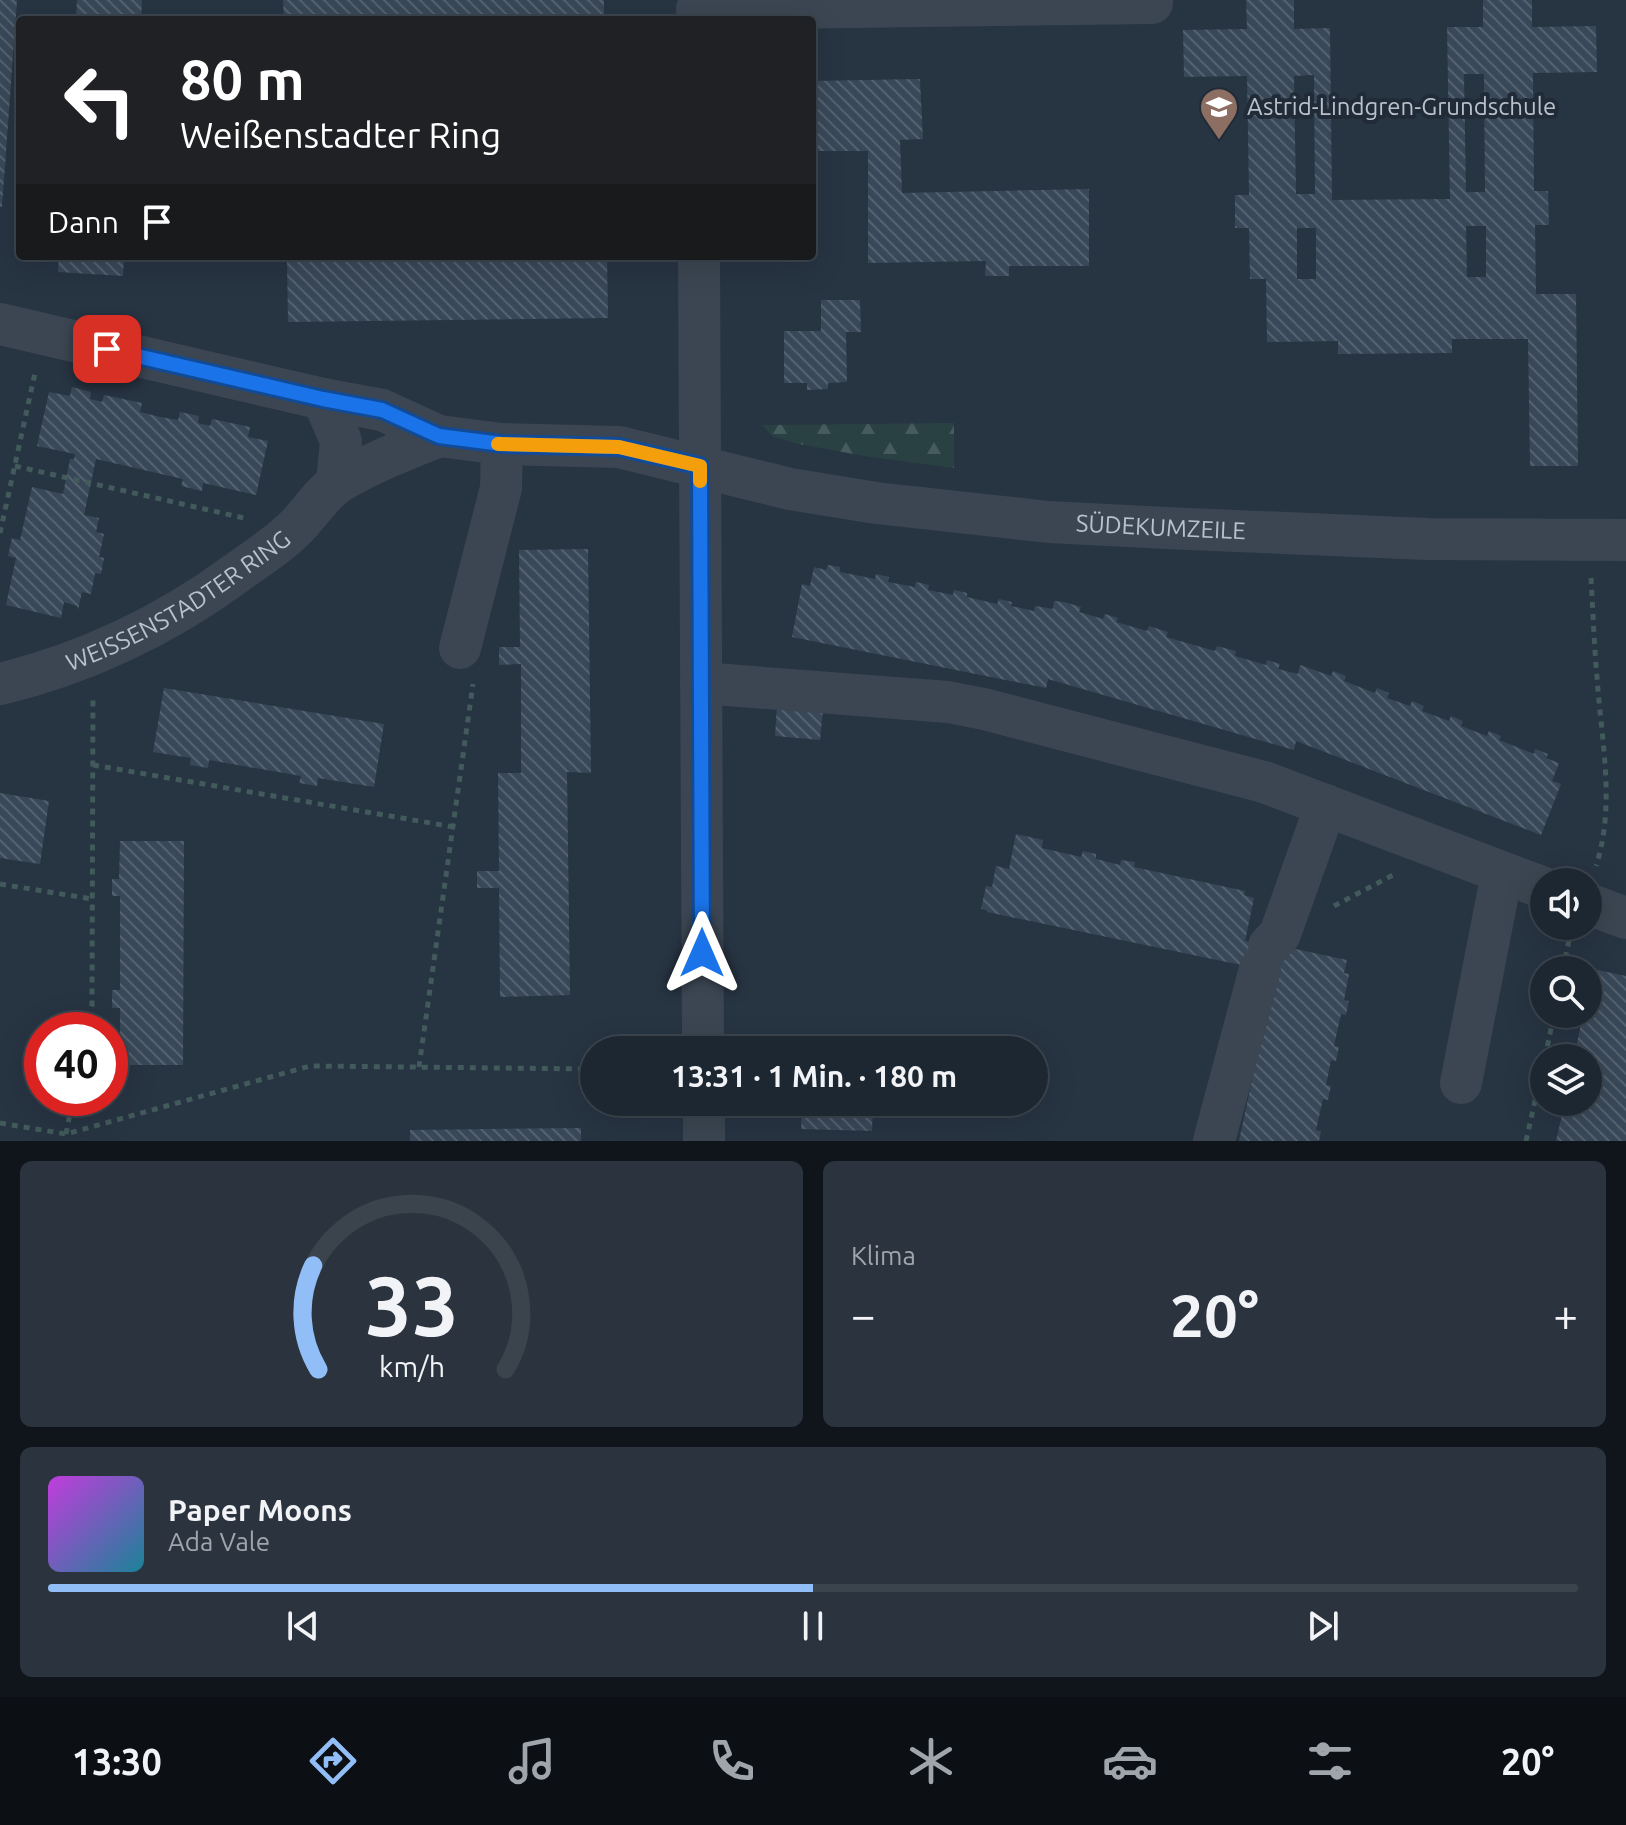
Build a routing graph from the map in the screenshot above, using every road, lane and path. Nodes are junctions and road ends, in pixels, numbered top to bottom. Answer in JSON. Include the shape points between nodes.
{"nodes":[{"id":1,"x":1152,"y":3,"type":"dead end"},
{"id":2,"x":697,"y":10,"type":"edge"},
{"id":3,"x":699,"y":260,"type":"edge"},
{"id":4,"x":0,"y":324,"type":"edge"},
{"id":5,"x":37,"y":363,"type":"dead end"},
{"id":6,"x":323,"y":399,"type":"junction"},
{"id":7,"x":439,"y":436,"type":"junction"},
{"id":8,"x":502,"y":444,"type":"junction"},
{"id":9,"x":15,"y":466,"type":"junction"},
{"id":10,"x":700,"y":466,"type":"junction"},
{"id":11,"x":337,"y":483,"type":"junction"},
{"id":12,"x":258,"y":522,"type":"dead end"},
{"id":13,"x":0,"y":533,"type":"edge"},
{"id":14,"x":1608,"y":541,"type":"edge"},
{"id":15,"x":460,"y":648,"type":"joint"},
{"id":16,"x":701,"y":683,"type":"junction"},
{"id":17,"x":0,"y":684,"type":"edge"},
{"id":18,"x":93,"y":684,"type":"dead end"},
{"id":19,"x":93,"y":765,"type":"junction"},
{"id":20,"x":1326,"y":805,"type":"junction"},
{"id":21,"x":454,"y":827,"type":"junction"},
{"id":22,"x":1436,"y":846,"type":"junction"},
{"id":23,"x":1596,"y":868,"type":"edge"},
{"id":24,"x":1502,"y":873,"type":"junction"},
{"id":25,"x":1530,"y":883,"type":"edge"},
{"id":26,"x":0,"y":884,"type":"edge"},
{"id":27,"x":92,"y":899,"type":"junction"},
{"id":28,"x":1602,"y":900,"type":"edge"},
{"id":29,"x":1626,"y":918,"type":"edge"},
{"id":30,"x":1270,"y":950,"type":"junction"},
{"id":31,"x":91,"y":1012,"type":"edge"},
{"id":32,"x":703,"y":1036,"type":"edge"},
{"id":33,"x":419,"y":1067,"type":"junction"},
{"id":34,"x":580,"y":1069,"type":"edge"},
{"id":35,"x":1461,"y":1083,"type":"dead end"},
{"id":36,"x":70,"y":1116,"type":"edge"},
{"id":37,"x":704,"y":1116,"type":"edge"},
{"id":38,"x":1531,"y":1116,"type":"edge"},
{"id":39,"x":0,"y":1123,"type":"edge"},
{"id":40,"x":66,"y":1134,"type":"junction"},
{"id":41,"x":704,"y":1141,"type":"edge"},
{"id":42,"x":1214,"y":1141,"type":"edge"},
{"id":43,"x":1526,"y":1141,"type":"edge"}],
"edges":[{"from":1,"to":2,"type":"street"},
{"from":3,"to":10,"type":"street"},
{"from":4,"to":6,"type":"street"},
{"from":5,"to":9,"type":"path"},
{"from":6,"to":7,"type":"street","via":[[382,410]]},
{"from":6,"to":11,"type":"street","via":[[341,441]]},
{"from":7,"to":8,"type":"street"},
{"from":7,"to":11,"type":"street","name":"WEISSENSTADTER RING"},
{"from":8,"to":10,"type":"street","via":[[619,447]]},
{"from":8,"to":15,"type":"street","via":[[501,488]]},
{"from":9,"to":12,"type":"path"},
{"from":9,"to":13,"type":"path"},
{"from":10,"to":14,"type":"street","name":"SÜDEKUMZEILE","via":[[834,497],[1049,522],[1372,537]]},
{"from":10,"to":16,"type":"street"},
{"from":11,"to":17,"type":"street","name":"WEISSENSTADTER RING","via":[[295,529],[181,610],[123,641]]},
{"from":14,"to":23,"type":"path","via":[[1597,679],[1607,814]]},
{"from":15,"to":21,"type":"path","via":[[474,676]]},
{"from":16,"to":20,"type":"street","via":[[984,709],[1264,782]]},
{"from":16,"to":32,"type":"street"},
{"from":18,"to":19,"type":"path"},
{"from":19,"to":21,"type":"path"},
{"from":19,"to":27,"type":"path"},
{"from":20,"to":22,"type":"street"},
{"from":20,"to":30,"type":"street"},
{"from":21,"to":33,"type":"path"},
{"from":22,"to":24,"type":"street"},
{"from":22,"to":30,"type":"path","via":[[1429,856]]},
{"from":24,"to":25,"type":"street"},
{"from":24,"to":35,"type":"street"},
{"from":26,"to":27,"type":"path"},
{"from":27,"to":31,"type":"path"},
{"from":28,"to":29,"type":"street"},
{"from":30,"to":42,"type":"street"},
{"from":33,"to":34,"type":"path"},
{"from":33,"to":40,"type":"path","via":[[310,1066]]},
{"from":36,"to":40,"type":"path"},
{"from":37,"to":41,"type":"street"},
{"from":38,"to":43,"type":"path"},
{"from":39,"to":40,"type":"path"}]}
